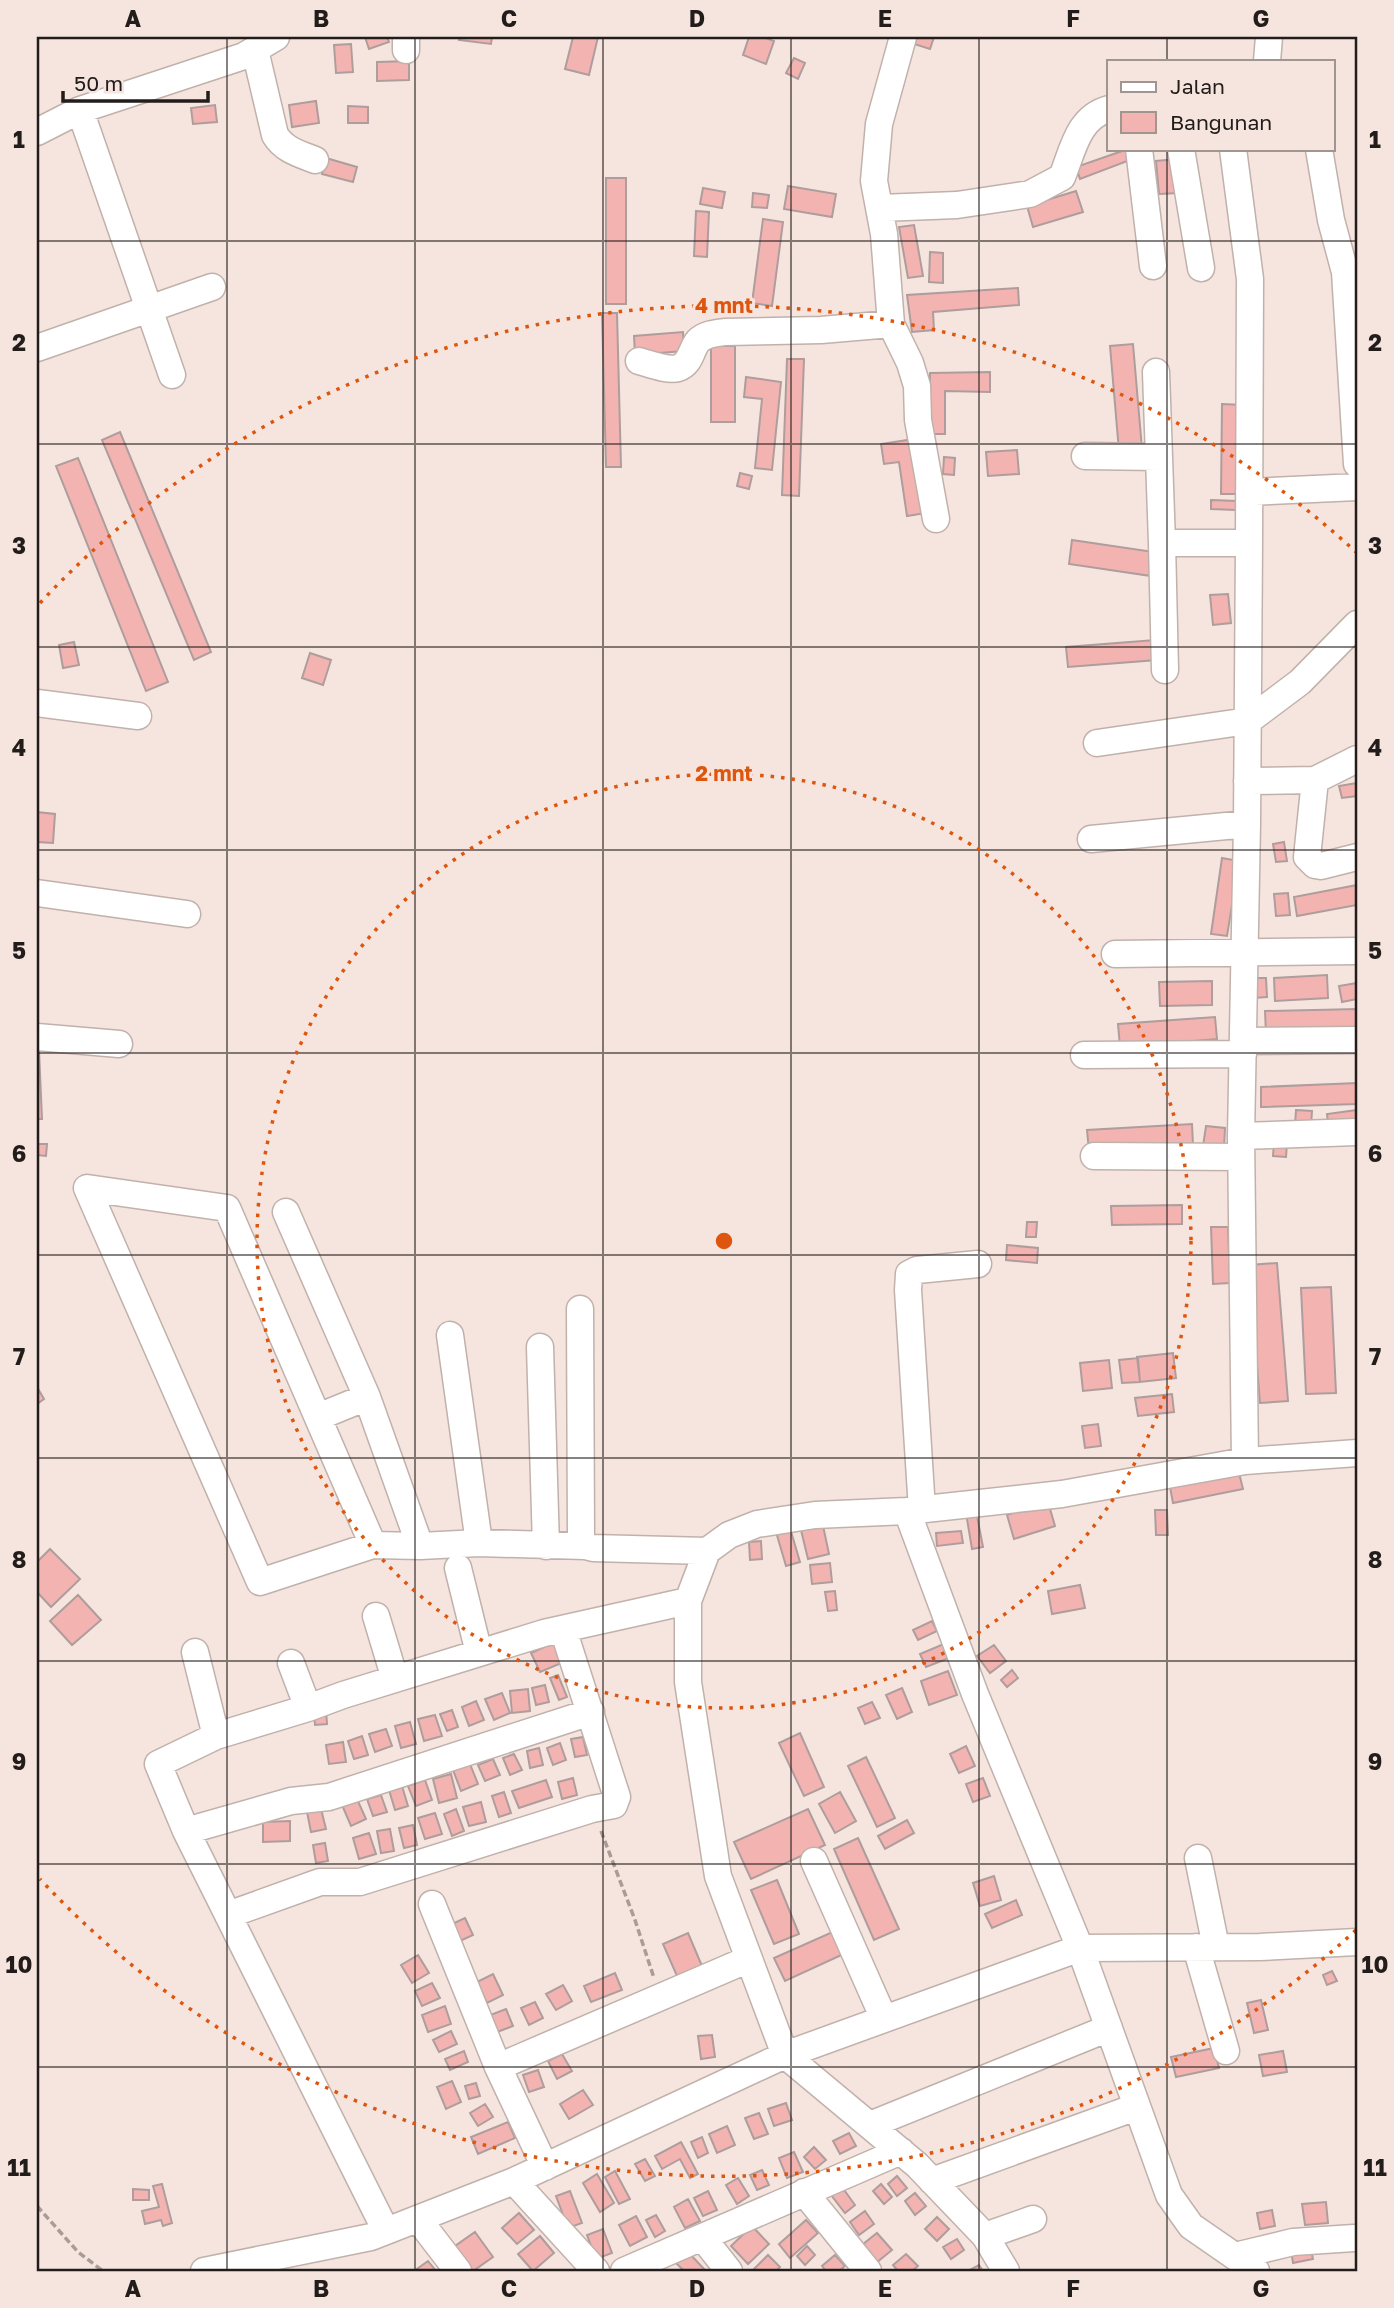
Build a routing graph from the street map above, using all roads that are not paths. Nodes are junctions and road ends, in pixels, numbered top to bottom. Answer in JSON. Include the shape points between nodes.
{"nodes":[{"id":1,"x":903,"y":37,"type":"edge"},
{"id":2,"x":1269,"y":37,"type":"edge"},
{"id":3,"x":266,"y":43,"type":"edge"},
{"id":4,"x":1267,"y":60,"type":"edge"},
{"id":5,"x":1107,"y":109,"type":"edge"},
{"id":6,"x":80,"y":110,"type":"junction"},
{"id":7,"x":37,"y":132,"type":"edge"},
{"id":8,"x":1139,"y":150,"type":"edge"},
{"id":9,"x":1181,"y":150,"type":"edge"},
{"id":10,"x":1233,"y":150,"type":"edge"},
{"id":11,"x":1319,"y":150,"type":"edge"},
{"id":12,"x":315,"y":160,"type":"dead end"},
{"id":13,"x":880,"y":208,"type":"junction"},
{"id":14,"x":1153,"y":266,"type":"dead end"},
{"id":15,"x":1201,"y":268,"type":"dead end"},
{"id":16,"x":212,"y":287,"type":"dead end"},
{"id":17,"x":150,"y":310,"type":"junction"},
{"id":18,"x":891,"y":324,"type":"junction"},
{"id":19,"x":37,"y":348,"type":"edge"},
{"id":20,"x":639,"y":361,"type":"dead end"},
{"id":21,"x":1156,"y":372,"type":"dead end"},
{"id":22,"x":172,"y":375,"type":"dead end"},
{"id":23,"x":1085,"y":456,"type":"dead end"},
{"id":24,"x":1158,"y":457,"type":"junction"},
{"id":25,"x":1357,"y":464,"type":"edge"},
{"id":26,"x":1357,"y":487,"type":"edge"},
{"id":27,"x":1249,"y":492,"type":"junction"},
{"id":28,"x":936,"y":519,"type":"dead end"},
{"id":29,"x":1162,"y":543,"type":"junction"},
{"id":30,"x":1249,"y":543,"type":"junction"},
{"id":31,"x":1357,"y":624,"type":"edge"},
{"id":32,"x":1165,"y":670,"type":"dead end"},
{"id":33,"x":37,"y":703,"type":"edge"},
{"id":34,"x":138,"y":716,"type":"dead end"},
{"id":35,"x":1248,"y":721,"type":"junction"},
{"id":36,"x":1097,"y":743,"type":"dead end"},
{"id":37,"x":1357,"y":760,"type":"edge"},
{"id":38,"x":1315,"y":780,"type":"junction"},
{"id":39,"x":1247,"y":781,"type":"junction"},
{"id":40,"x":1247,"y":824,"type":"junction"},
{"id":41,"x":1091,"y":839,"type":"dead end"},
{"id":42,"x":1357,"y":857,"type":"edge"},
{"id":43,"x":37,"y":893,"type":"edge"},
{"id":44,"x":187,"y":914,"type":"dead end"},
{"id":45,"x":1357,"y":951,"type":"edge"},
{"id":46,"x":1245,"y":953,"type":"junction"},
{"id":47,"x":1115,"y":954,"type":"dead end"},
{"id":48,"x":37,"y":1037,"type":"edge"},
{"id":49,"x":1357,"y":1040,"type":"edge"},
{"id":50,"x":119,"y":1044,"type":"dead end"},
{"id":51,"x":1243,"y":1048,"type":"junction"},
{"id":52,"x":1084,"y":1055,"type":"dead end"},
{"id":53,"x":1357,"y":1132,"type":"edge"},
{"id":54,"x":1241,"y":1147,"type":"junction"},
{"id":55,"x":1094,"y":1156,"type":"dead end"},
{"id":56,"x":286,"y":1212,"type":"dead end"},
{"id":57,"x":978,"y":1264,"type":"dead end"},
{"id":58,"x":580,"y":1309,"type":"dead end"},
{"id":59,"x":450,"y":1335,"type":"dead end"},
{"id":60,"x":540,"y":1348,"type":"dead end"},
{"id":61,"x":367,"y":1397,"type":"junction"},
{"id":62,"x":318,"y":1417,"type":"junction"},
{"id":63,"x":1357,"y":1453,"type":"edge"},
{"id":64,"x":1245,"y":1461,"type":"junction"},
{"id":65,"x":914,"y":1511,"type":"junction"},
{"id":66,"x":479,"y":1543,"type":"junction"},
{"id":67,"x":373,"y":1545,"type":"junction"},
{"id":68,"x":420,"y":1546,"type":"junction"},
{"id":69,"x":546,"y":1546,"type":"junction"},
{"id":70,"x":585,"y":1546,"type":"junction"},
{"id":71,"x":707,"y":1551,"type":"junction"},
{"id":72,"x":458,"y":1568,"type":"dead end"},
{"id":73,"x":688,"y":1601,"type":"junction"},
{"id":74,"x":376,"y":1616,"type":"dead end"},
{"id":75,"x":563,"y":1629,"type":"junction"},
{"id":76,"x":195,"y":1652,"type":"dead end"},
{"id":77,"x":480,"y":1653,"type":"junction"},
{"id":78,"x":291,"y":1663,"type":"dead end"},
{"id":79,"x":394,"y":1679,"type":"junction"},
{"id":80,"x":308,"y":1708,"type":"junction"},
{"id":81,"x":591,"y":1712,"type":"junction"},
{"id":82,"x":216,"y":1736,"type":"junction"},
{"id":83,"x":186,"y":1831,"type":"junction"},
{"id":84,"x":1198,"y":1858,"type":"dead end"},
{"id":85,"x":814,"y":1861,"type":"dead end"},
{"id":86,"x":432,"y":1905,"type":"dead end"},
{"id":87,"x":228,"y":1915,"type":"junction"},
{"id":88,"x":1357,"y":1942,"type":"edge"},
{"id":89,"x":1206,"y":1947,"type":"junction"},
{"id":90,"x":1080,"y":1948,"type":"junction"},
{"id":91,"x":749,"y":1959,"type":"junction"},
{"id":92,"x":884,"y":2019,"type":"junction"},
{"id":93,"x":1109,"y":2028,"type":"junction"},
{"id":94,"x":1226,"y":2051,"type":"dead end"},
{"id":95,"x":785,"y":2055,"type":"junction"},
{"id":96,"x":498,"y":2067,"type":"junction"},
{"id":97,"x":1136,"y":2107,"type":"junction"},
{"id":98,"x":870,"y":2125,"type":"junction"},
{"id":99,"x":901,"y":2151,"type":"junction"},
{"id":100,"x":545,"y":2167,"type":"junction"},
{"id":101,"x":514,"y":2181,"type":"junction"},
{"id":102,"x":932,"y":2181,"type":"junction"},
{"id":103,"x":804,"y":2192,"type":"junction"},
{"id":104,"x":418,"y":2219,"type":"junction"},
{"id":105,"x":1033,"y":2219,"type":"dead end"},
{"id":106,"x":386,"y":2231,"type":"junction"},
{"id":107,"x":985,"y":2236,"type":"junction"},
{"id":108,"x":703,"y":2238,"type":"junction"},
{"id":109,"x":1354,"y":2238,"type":"dead end"},
{"id":110,"x":1246,"y":2264,"type":"edge"},
{"id":111,"x":204,"y":2271,"type":"edge"},
{"id":112,"x":458,"y":2271,"type":"edge"},
{"id":113,"x":596,"y":2271,"type":"edge"},
{"id":114,"x":624,"y":2271,"type":"edge"},
{"id":115,"x":729,"y":2271,"type":"edge"},
{"id":116,"x":868,"y":2271,"type":"edge"},
{"id":117,"x":1006,"y":2271,"type":"edge"}],
"edges":[{"from":1,"to":13,"type":"street","via":[[876,148],[874,181]]},
{"from":2,"to":4,"type":"street"},
{"from":3,"to":6,"type":"street","via":[[244,56]]},
{"from":3,"to":12,"type":"street","via":[[275,135],[280,144]]},
{"from":5,"to":13,"type":"street","via":[[1095,112],[1077,135],[1062,177],[1030,194],[957,205]]},
{"from":6,"to":7,"type":"street"},
{"from":6,"to":17,"type":"street"},
{"from":8,"to":14,"type":"street"},
{"from":9,"to":15,"type":"street"},
{"from":10,"to":27,"type":"street","via":[[1250,279]]},
{"from":11,"to":25,"type":"street","via":[[1345,272]]},
{"from":13,"to":18,"type":"street"},
{"from":16,"to":17,"type":"street"},
{"from":17,"to":19,"type":"street"},
{"from":17,"to":22,"type":"street"},
{"from":18,"to":20,"type":"street","via":[[725,332],[699,341],[681,367]]},
{"from":18,"to":28,"type":"street","via":[[917,386],[918,420]]},
{"from":21,"to":24,"type":"street"},
{"from":23,"to":24,"type":"street"},
{"from":24,"to":29,"type":"street"},
{"from":26,"to":27,"type":"street"},
{"from":27,"to":30,"type":"street"},
{"from":29,"to":30,"type":"street"},
{"from":29,"to":32,"type":"street"},
{"from":30,"to":35,"type":"street"},
{"from":31,"to":35,"type":"street","via":[[1300,682]]},
{"from":33,"to":34,"type":"street"},
{"from":35,"to":36,"type":"street"},
{"from":35,"to":39,"type":"street"},
{"from":37,"to":38,"type":"street"},
{"from":38,"to":39,"type":"street"},
{"from":38,"to":42,"type":"street","via":[[1307,857],[1321,866]]},
{"from":39,"to":40,"type":"street"},
{"from":40,"to":41,"type":"street"},
{"from":40,"to":46,"type":"street"},
{"from":43,"to":44,"type":"street"},
{"from":45,"to":46,"type":"street"},
{"from":46,"to":47,"type":"street"},
{"from":46,"to":51,"type":"street"},
{"from":48,"to":50,"type":"street"},
{"from":49,"to":51,"type":"street"},
{"from":51,"to":52,"type":"street"},
{"from":51,"to":54,"type":"street"},
{"from":53,"to":54,"type":"street"},
{"from":54,"to":55,"type":"street"},
{"from":54,"to":64,"type":"street"},
{"from":56,"to":61,"type":"street"},
{"from":57,"to":65,"type":"street","via":[[909,1274]]},
{"from":58,"to":70,"type":"street"},
{"from":59,"to":66,"type":"street"},
{"from":60,"to":69,"type":"street"},
{"from":61,"to":62,"type":"street"},
{"from":61,"to":68,"type":"street"},
{"from":62,"to":67,"type":"street"},
{"from":62,"to":67,"type":"street","via":[[227,1208],[88,1188],[260,1582]]},
{"from":63,"to":64,"type":"street"},
{"from":64,"to":65,"type":"street","via":[[1062,1494]]},
{"from":65,"to":71,"type":"street","via":[[815,1515],[757,1524],[729,1535]]},
{"from":65,"to":90,"type":"street","via":[[975,1694]]},
{"from":66,"to":68,"type":"street"},
{"from":66,"to":69,"type":"street"},
{"from":67,"to":68,"type":"street"},
{"from":69,"to":70,"type":"street"},
{"from":70,"to":71,"type":"street"},
{"from":71,"to":73,"type":"street"},
{"from":72,"to":77,"type":"street"},
{"from":73,"to":75,"type":"street"},
{"from":73,"to":91,"type":"street","via":[[688,1682],[719,1877]]},
{"from":74,"to":79,"type":"street"},
{"from":75,"to":77,"type":"street"},
{"from":75,"to":81,"type":"street"},
{"from":76,"to":82,"type":"street"},
{"from":77,"to":79,"type":"street"},
{"from":78,"to":80,"type":"street"},
{"from":79,"to":80,"type":"street"},
{"from":80,"to":82,"type":"street"},
{"from":81,"to":83,"type":"street","via":[[329,1797],[291,1801]]},
{"from":81,"to":87,"type":"street","via":[[617,1797],[614,1805],[360,1882],[320,1882]]},
{"from":82,"to":83,"type":"street","via":[[158,1764]]},
{"from":83,"to":87,"type":"street"},
{"from":84,"to":89,"type":"street"},
{"from":85,"to":92,"type":"street"},
{"from":86,"to":96,"type":"street"},
{"from":87,"to":106,"type":"street"},
{"from":88,"to":89,"type":"street"},
{"from":89,"to":90,"type":"street"},
{"from":89,"to":94,"type":"street"},
{"from":90,"to":92,"type":"street"},
{"from":90,"to":93,"type":"street"},
{"from":91,"to":95,"type":"street"},
{"from":91,"to":96,"type":"street"},
{"from":92,"to":95,"type":"street"},
{"from":93,"to":97,"type":"street"},
{"from":93,"to":98,"type":"street"},
{"from":95,"to":98,"type":"street"},
{"from":95,"to":100,"type":"street"},
{"from":96,"to":100,"type":"street"},
{"from":97,"to":102,"type":"street"},
{"from":97,"to":110,"type":"street","via":[[1168,2195],[1191,2226]]},
{"from":98,"to":99,"type":"street"},
{"from":99,"to":102,"type":"street"},
{"from":99,"to":103,"type":"street"},
{"from":100,"to":101,"type":"street"},
{"from":101,"to":104,"type":"street"},
{"from":101,"to":113,"type":"street"},
{"from":102,"to":107,"type":"street"},
{"from":103,"to":108,"type":"street"},
{"from":103,"to":116,"type":"street"},
{"from":104,"to":106,"type":"street"},
{"from":104,"to":112,"type":"street"},
{"from":105,"to":107,"type":"street"},
{"from":106,"to":111,"type":"street"},
{"from":107,"to":117,"type":"street"},
{"from":108,"to":114,"type":"street"},
{"from":108,"to":115,"type":"street"},
{"from":109,"to":110,"type":"street","via":[[1293,2242]]}]}
